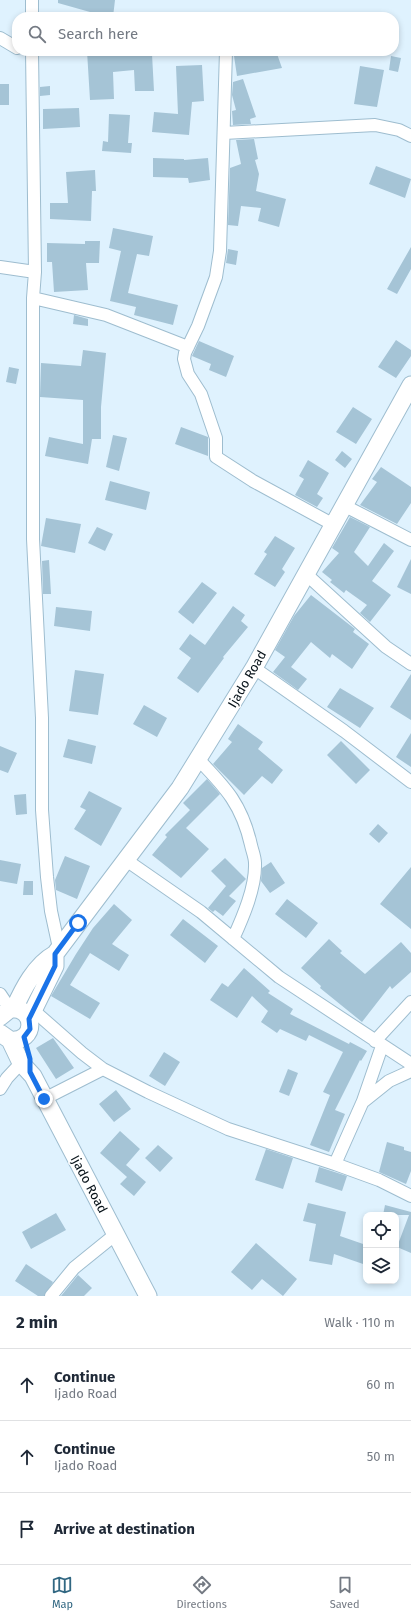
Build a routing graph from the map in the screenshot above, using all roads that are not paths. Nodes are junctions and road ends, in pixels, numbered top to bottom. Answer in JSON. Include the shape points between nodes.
{"nodes":[{"id":1,"x":32,"y":0,"type":"edge"},
{"id":2,"x":32,"y":12,"type":"edge"},
{"id":3,"x":0,"y":38,"type":"edge"},
{"id":4,"x":12,"y":45,"type":"edge"},
{"id":5,"x":29,"y":56,"type":"edge"},
{"id":6,"x":226,"y":56,"type":"edge"},
{"id":7,"x":224,"y":133,"type":"junction"},
{"id":8,"x":411,"y":136,"type":"edge"},
{"id":9,"x":0,"y":267,"type":"edge"},
{"id":10,"x":35,"y":272,"type":"junction"},
{"id":11,"x":33,"y":298,"type":"junction"},
{"id":12,"x":188,"y":347,"type":"junction"},
{"id":13,"x":411,"y":385,"type":"edge"},
{"id":14,"x":345,"y":506,"type":"junction"},
{"id":15,"x":334,"y":525,"type":"junction"},
{"id":16,"x":411,"y":540,"type":"edge"},
{"id":17,"x":306,"y":574,"type":"junction"},
{"id":18,"x":411,"y":664,"type":"edge"},
{"id":19,"x":254,"y":668,"type":"junction"},
{"id":20,"x":199,"y":760,"type":"junction"},
{"id":21,"x":411,"y":782,"type":"edge"},
{"id":22,"x":126,"y":860,"type":"junction"},
{"id":23,"x":233,"y":939,"type":"junction"},
{"id":24,"x":57,"y":952,"type":"junction"},
{"id":25,"x":0,"y":994,"type":"edge"},
{"id":26,"x":411,"y":1002,"type":"edge"},
{"id":27,"x":8,"y":1011,"type":"edge"},
{"id":28,"x":31,"y":1014,"type":"junction"},
{"id":29,"x":11,"y":1037,"type":"edge"},
{"id":30,"x":378,"y":1043,"type":"junction"},
{"id":31,"x":411,"y":1064,"type":"edge"},
{"id":32,"x":25,"y":1067,"type":"junction"},
{"id":33,"x":103,"y":1069,"type":"junction"},
{"id":34,"x":411,"y":1071,"type":"edge"},
{"id":35,"x":0,"y":1089,"type":"edge"},
{"id":36,"x":44,"y":1099,"type":"junction"},
{"id":37,"x":363,"y":1101,"type":"junction"},
{"id":38,"x":335,"y":1164,"type":"junction"},
{"id":39,"x":411,"y":1196,"type":"edge"},
{"id":40,"x":116,"y":1234,"type":"junction"},
{"id":41,"x":51,"y":1296,"type":"edge"},
{"id":42,"x":148,"y":1296,"type":"edge"}],
"edges":[{"from":1,"to":2,"type":"street"},
{"from":3,"to":4,"type":"street"},
{"from":5,"to":10,"type":"street"},
{"from":6,"to":7,"type":"street"},
{"from":7,"to":8,"type":"street","via":[[375,125],[399,130]]},
{"from":7,"to":12,"type":"street","via":[[220,251],[216,277]]},
{"from":9,"to":10,"type":"street"},
{"from":10,"to":11,"type":"street"},
{"from":11,"to":12,"type":"street","via":[[106,315]]},
{"from":11,"to":24,"type":"street","via":[[33,539],[42,718],[42,810]]},
{"from":12,"to":15,"type":"street","via":[[184,359],[186,367],[201,394],[214,431],[216,457],[253,481]]},
{"from":13,"to":14,"type":"street","name":"Ijado Road"},
{"from":14,"to":15,"type":"street","name":"Ijado Road"},
{"from":14,"to":16,"type":"street"},
{"from":15,"to":17,"type":"street","name":"Ijado Road"},
{"from":17,"to":18,"type":"street","via":[[386,647]]},
{"from":17,"to":19,"type":"street","name":"Ijado Road"},
{"from":19,"to":20,"type":"street","name":"Ijado Road"},
{"from":19,"to":21,"type":"street"},
{"from":20,"to":22,"type":"street","name":"Ijado Road"},
{"from":20,"to":23,"type":"street","via":[[236,804],[247,829],[255,863],[244,915]]},
{"from":22,"to":23,"type":"street","via":[[201,912]]},
{"from":22,"to":24,"type":"street","name":"Ijado Road"},
{"from":23,"to":30,"type":"street","via":[[279,977]]},
{"from":24,"to":27,"type":"street","name":"Ijado Road","via":[[45,959]]},
{"from":24,"to":28,"type":"street","name":"Ijado Road","via":[[55,966]]},
{"from":25,"to":27,"type":"street"},
{"from":26,"to":30,"type":"street"},
{"from":27,"to":28,"type":"street","via":[[22,1010]]},
{"from":28,"to":29,"type":"street","name":"Ijado Road","via":[[30,1029]]},
{"from":28,"to":33,"type":"street"},
{"from":29,"to":32,"type":"street","name":"Ijado Road"},
{"from":30,"to":31,"type":"street"},
{"from":30,"to":37,"type":"street"},
{"from":32,"to":35,"type":"street","via":[[7,1078]]},
{"from":32,"to":36,"type":"street","name":"Ijado Road"},
{"from":33,"to":36,"type":"street"},
{"from":33,"to":38,"type":"street","via":[[228,1129]]},
{"from":34,"to":37,"type":"street","via":[[389,1081]]},
{"from":36,"to":40,"type":"street","name":"Ijado Road"},
{"from":37,"to":38,"type":"street"},
{"from":38,"to":39,"type":"street","via":[[379,1180]]},
{"from":40,"to":41,"type":"street","via":[[74,1268]]},
{"from":40,"to":42,"type":"street","name":"Ijado Road"}]}
